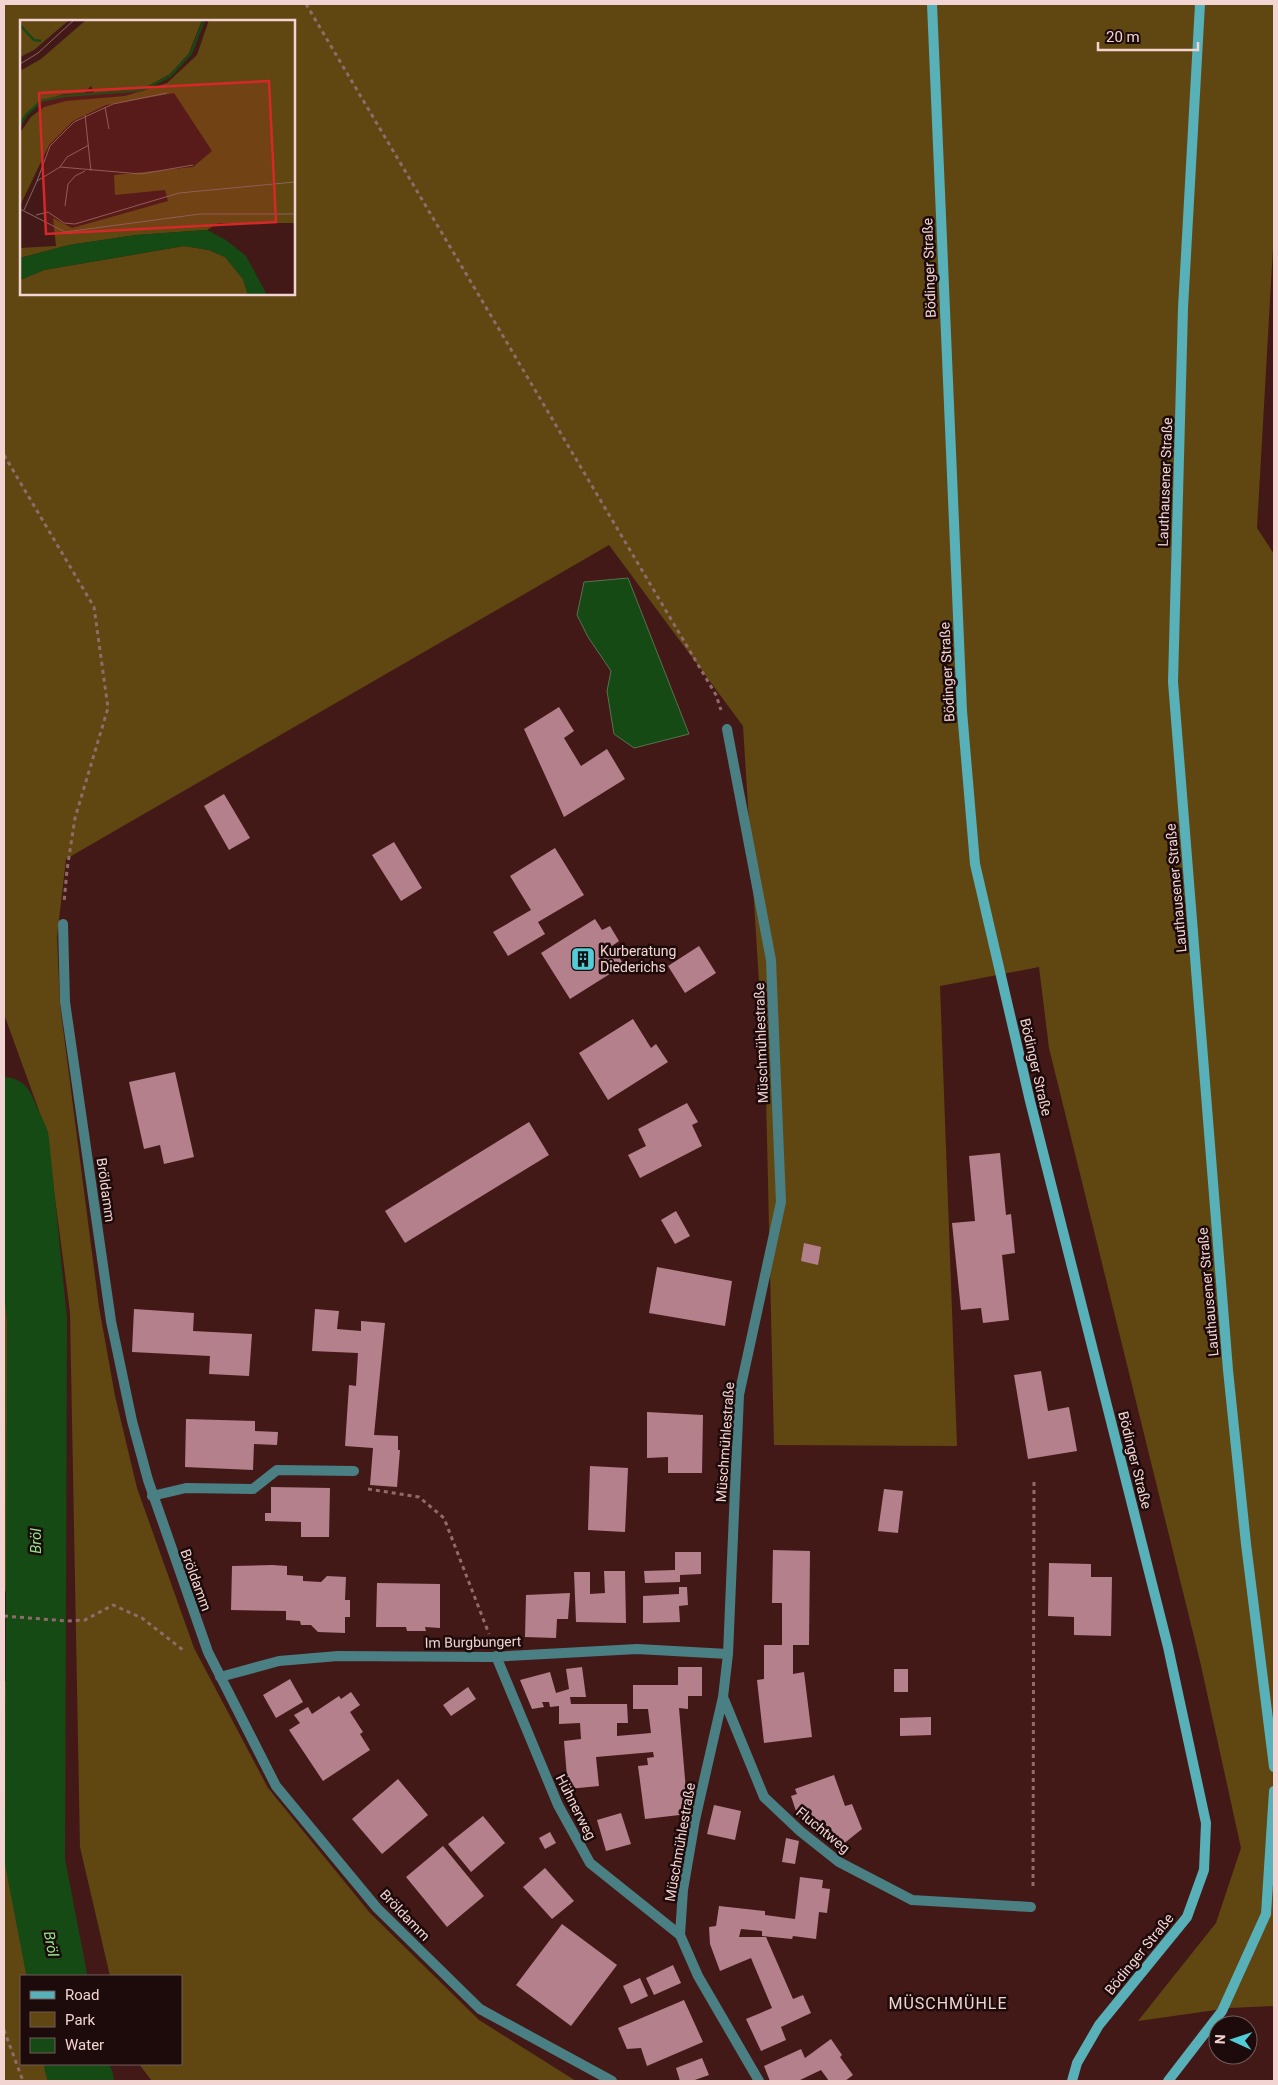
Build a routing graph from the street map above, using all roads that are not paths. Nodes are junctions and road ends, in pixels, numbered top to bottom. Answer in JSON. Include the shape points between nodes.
{"nodes":[{"id":1,"x":932,"y":4,"type":"edge"},
{"id":2,"x":1200,"y":4,"type":"edge"},
{"id":3,"x":727,"y":729,"type":"road end"},
{"id":4,"x":63,"y":924,"type":"road end"},
{"id":5,"x":354,"y":1472,"type":"dead end"},
{"id":6,"x":152,"y":1496,"type":"junction"},
{"id":7,"x":728,"y":1654,"type":"junction"},
{"id":8,"x":493,"y":1657,"type":"junction"},
{"id":9,"x":220,"y":1677,"type":"junction"},
{"id":10,"x":723,"y":1697,"type":"junction"},
{"id":11,"x":1274,"y":1767,"type":"edge"},
{"id":12,"x":1274,"y":1791,"type":"edge"},
{"id":13,"x":1031,"y":1907,"type":"road end"},
{"id":14,"x":680,"y":1935,"type":"junction"},
{"id":15,"x":612,"y":2081,"type":"edge"},
{"id":16,"x":759,"y":2081,"type":"edge"},
{"id":17,"x":1072,"y":2081,"type":"edge"},
{"id":18,"x":1168,"y":2081,"type":"edge"}],
"edges":[{"from":1,"to":17,"type":"street","name":"Bödinger Straße","via":[[962,711],[975,864],[1030,1101],[1168,1647],[1206,1824],[1204,1870],[1187,1917],[1099,2025],[1077,2063]]},
{"from":2,"to":11,"type":"street","name":"Lauthausener Straße","via":[[1183,308],[1173,682],[1228,1370]]},
{"from":3,"to":7,"type":"street","name":"Müschmühlestraße","via":[[771,960],[781,1202],[739,1395]]},
{"from":4,"to":6,"type":"street","name":"Bröldamm","via":[[65,1002],[111,1321],[132,1422]]},
{"from":5,"to":6,"type":"street","via":[[277,1470],[253,1489],[186,1488]]},
{"from":6,"to":9,"type":"street","name":"Bröldamm"},
{"from":7,"to":8,"type":"street","name":"Im Burgbungert","via":[[637,1649]]},
{"from":7,"to":10,"type":"street","name":"Müschmühlestraße"},
{"from":8,"to":9,"type":"street","name":"Im Burgbungert","via":[[338,1656],[279,1661]]},
{"from":8,"to":14,"type":"street","name":"Hühnerweg","via":[[558,1805],[590,1863]]},
{"from":9,"to":15,"type":"street","name":"Bröldamm","via":[[276,1786],[377,1908],[480,2009]]},
{"from":10,"to":13,"type":"street","name":"Fluchtweg","via":[[764,1797],[839,1862],[912,1900]]},
{"from":10,"to":14,"type":"street","name":"Müschmühlestraße","via":[[695,1820],[683,1890]]},
{"from":12,"to":18,"type":"street","via":[[1266,1914],[1222,2011]]},
{"from":14,"to":16,"type":"street","name":"Müschmühlestraße","via":[[698,1976]]}]}
